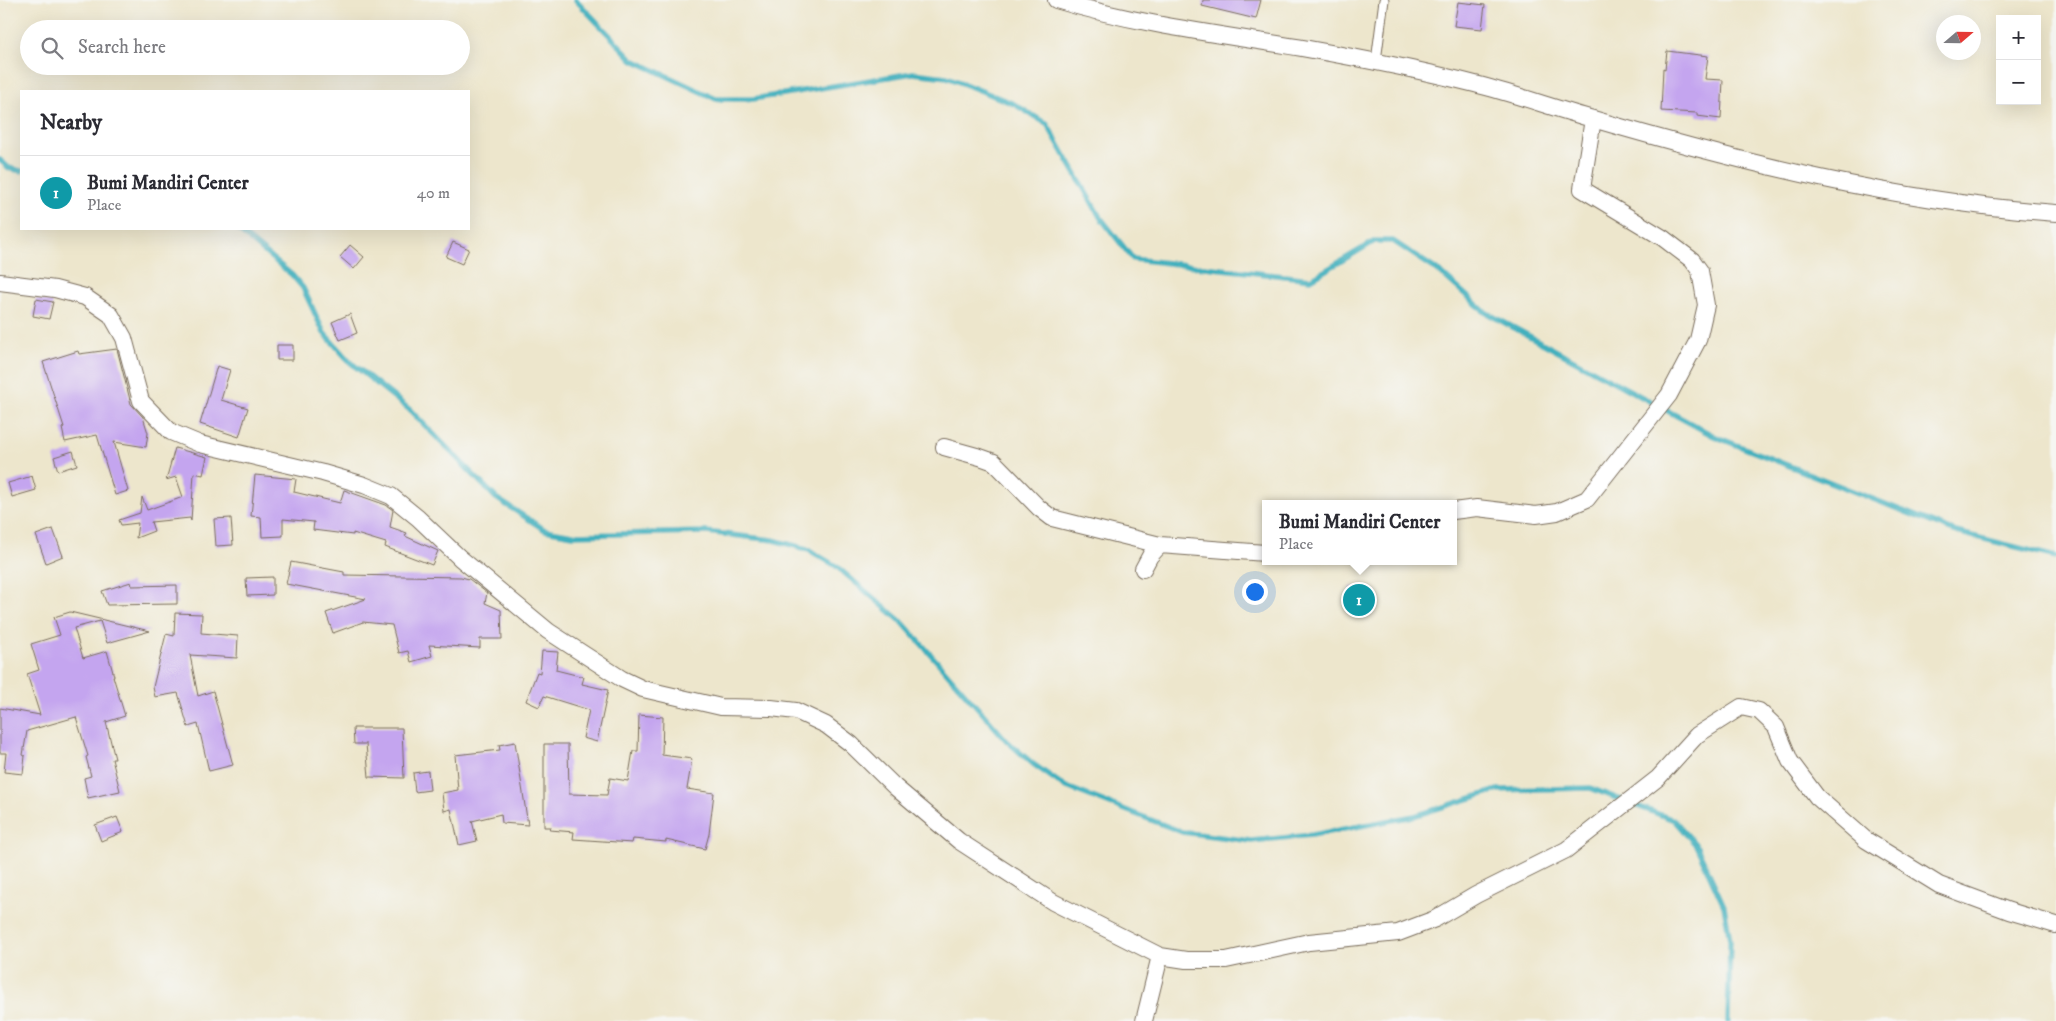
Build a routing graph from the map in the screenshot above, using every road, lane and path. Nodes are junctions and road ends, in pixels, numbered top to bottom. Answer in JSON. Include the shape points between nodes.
{"nodes":[{"id":1,"x":1056,"y":0,"type":"edge"},
{"id":2,"x":1384,"y":0,"type":"edge"},
{"id":3,"x":1376,"y":61,"type":"junction"},
{"id":4,"x":1593,"y":119,"type":"junction"},
{"id":5,"x":2056,"y":212,"type":"edge"},
{"id":6,"x":0,"y":282,"type":"edge"},
{"id":7,"x":944,"y":447,"type":"dead end"},
{"id":8,"x":1457,"y":510,"type":"edge"},
{"id":9,"x":1160,"y":545,"type":"junction"},
{"id":10,"x":1262,"y":554,"type":"edge"},
{"id":11,"x":1143,"y":569,"type":"dead end"},
{"id":12,"x":2056,"y":925,"type":"edge"},
{"id":13,"x":1160,"y":956,"type":"junction"},
{"id":14,"x":1144,"y":1021,"type":"edge"}],
"edges":[{"from":1,"to":3,"type":"street","via":[[1143,22]]},
{"from":2,"to":3,"type":"lane"},
{"from":3,"to":4,"type":"street","via":[[1505,92]]},
{"from":4,"to":5,"type":"street","via":[[1825,179],[1907,194]]},
{"from":4,"to":8,"type":"street","via":[[1582,189],[1663,238],[1692,260],[1700,271],[1706,305],[1698,340],[1669,395],[1587,499],[1557,512],[1536,515],[1477,508]]},
{"from":6,"to":13,"type":"street","via":[[55,289],[85,297],[111,315],[124,338],[140,401],[171,432],[200,444],[331,475],[391,496],[548,631],[643,689],[721,708],[796,711],[826,725],[959,841],[1053,902]]},
{"from":7,"to":9,"type":"street","via":[[994,462],[1052,518]]},
{"from":9,"to":10,"type":"street"},
{"from":9,"to":11,"type":"street"},
{"from":12,"to":13,"type":"street","via":[[1939,885],[1866,840],[1817,797],[1790,761],[1776,727],[1759,711],[1740,707],[1697,735],[1658,778],[1566,850],[1435,919],[1398,934],[1309,942],[1226,960]]},
{"from":13,"to":14,"type":"street"}]}
